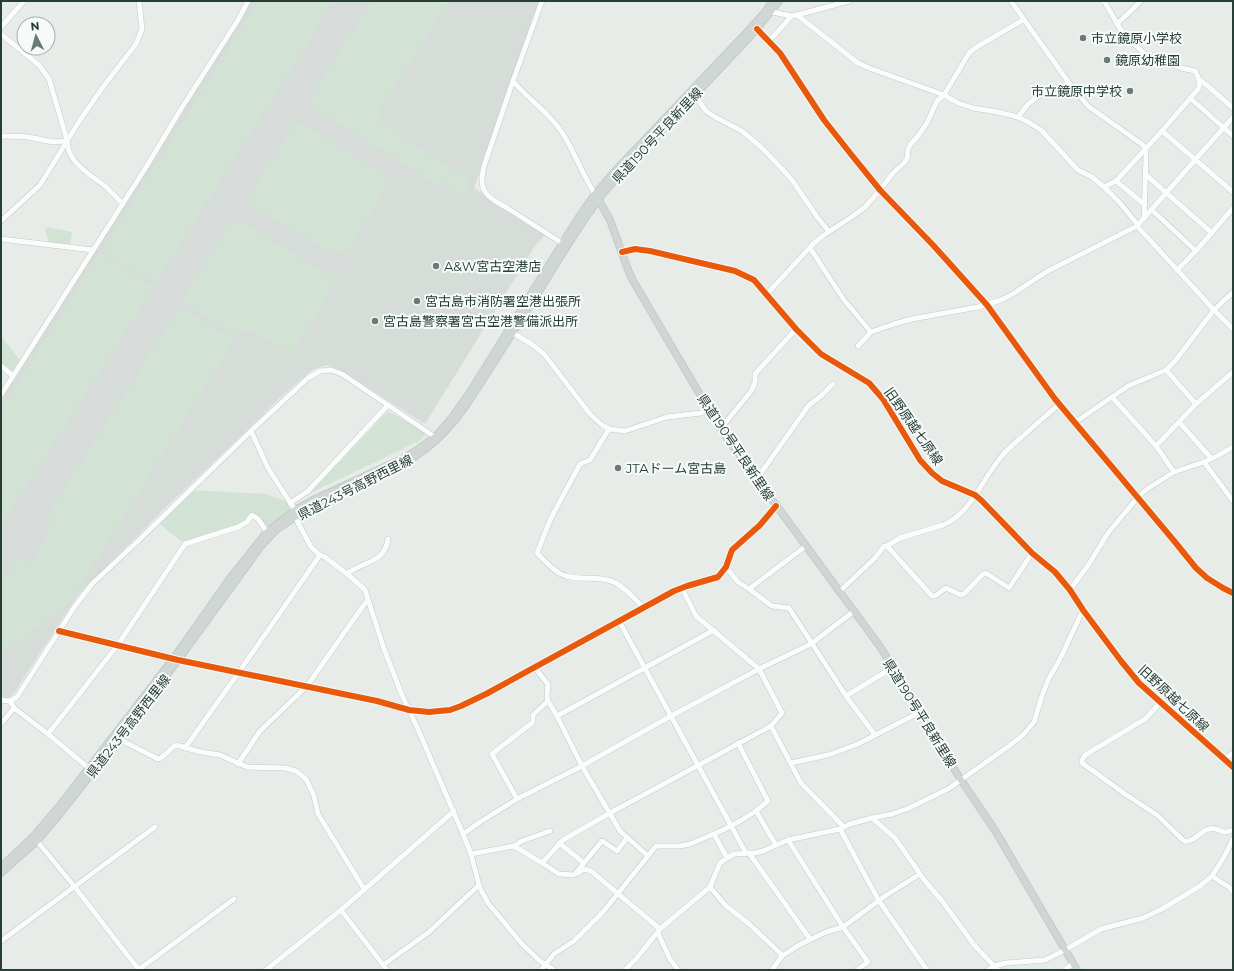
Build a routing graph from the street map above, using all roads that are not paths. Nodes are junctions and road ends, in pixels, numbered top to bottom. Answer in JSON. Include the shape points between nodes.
{"nodes":[{"id":1,"x":24,"y":1,"type":"edge"},
{"id":2,"x":139,"y":1,"type":"edge"},
{"id":3,"x":248,"y":1,"type":"edge"},
{"id":4,"x":542,"y":1,"type":"edge"},
{"id":5,"x":772,"y":1,"type":"edge"},
{"id":6,"x":779,"y":1,"type":"edge"},
{"id":7,"x":849,"y":1,"type":"edge"},
{"id":8,"x":1011,"y":1,"type":"edge"},
{"id":9,"x":1104,"y":1,"type":"edge"},
{"id":10,"x":1141,"y":1,"type":"edge"},
{"id":11,"x":768,"y":12,"type":"junction"},
{"id":12,"x":794,"y":16,"type":"junction"},
{"id":13,"x":1023,"y":20,"type":"junction"},
{"id":14,"x":1117,"y":24,"type":"junction"},
{"id":15,"x":1,"y":28,"type":"edge"},
{"id":16,"x":757,"y":29,"type":"junction"},
{"id":17,"x":1,"y":34,"type":"edge"},
{"id":18,"x":769,"y":41,"type":"junction"},
{"id":19,"x":1200,"y":80,"type":"junction"},
{"id":20,"x":513,"y":81,"type":"junction"},
{"id":21,"x":1069,"y":83,"type":"junction"},
{"id":22,"x":695,"y":95,"type":"junction"},
{"id":23,"x":944,"y":95,"type":"junction"},
{"id":24,"x":1190,"y":98,"type":"junction"},
{"id":25,"x":1233,"y":108,"type":"edge"},
{"id":26,"x":1018,"y":117,"type":"junction"},
{"id":27,"x":1233,"y":117,"type":"edge"},
{"id":28,"x":1224,"y":128,"type":"junction"},
{"id":29,"x":1162,"y":131,"type":"junction"},
{"id":30,"x":1,"y":136,"type":"edge"},
{"id":31,"x":1233,"y":136,"type":"edge"},
{"id":32,"x":67,"y":140,"type":"junction"},
{"id":33,"x":1145,"y":149,"type":"junction"},
{"id":34,"x":1196,"y":160,"type":"junction"},
{"id":35,"x":1145,"y":174,"type":"junction"},
{"id":36,"x":1116,"y":181,"type":"junction"},
{"id":37,"x":1104,"y":187,"type":"junction"},
{"id":38,"x":880,"y":190,"type":"junction"},
{"id":39,"x":1233,"y":192,"type":"edge"},
{"id":40,"x":1166,"y":193,"type":"junction"},
{"id":41,"x":597,"y":197,"type":"junction"},
{"id":42,"x":123,"y":204,"type":"junction"},
{"id":43,"x":1144,"y":204,"type":"junction"},
{"id":44,"x":1233,"y":208,"type":"edge"},
{"id":45,"x":1152,"y":210,"type":"junction"},
{"id":46,"x":1144,"y":219,"type":"junction"},
{"id":47,"x":1,"y":221,"type":"edge"},
{"id":48,"x":1138,"y":225,"type":"junction"},
{"id":49,"x":828,"y":232,"type":"junction"},
{"id":50,"x":1212,"y":233,"type":"junction"},
{"id":51,"x":1,"y":239,"type":"edge"},
{"id":52,"x":562,"y":243,"type":"junction"},
{"id":53,"x":810,"y":248,"type":"junction"},
{"id":54,"x":93,"y":250,"type":"junction"},
{"id":55,"x":1196,"y":251,"type":"junction"},
{"id":56,"x":622,"y":252,"type":"junction"},
{"id":57,"x":1177,"y":270,"type":"junction"},
{"id":58,"x":1233,"y":292,"type":"edge"},
{"id":59,"x":766,"y":295,"type":"junction"},
{"id":60,"x":987,"y":305,"type":"junction"},
{"id":61,"x":1214,"y":310,"type":"junction"},
{"id":62,"x":796,"y":329,"type":"junction"},
{"id":63,"x":1233,"y":329,"type":"edge"},
{"id":64,"x":871,"y":332,"type":"junction"},
{"id":65,"x":513,"y":333,"type":"junction"},
{"id":66,"x":858,"y":346,"type":"dead end"},
{"id":67,"x":1,"y":366,"type":"edge"},
{"id":68,"x":1166,"y":370,"type":"junction"},
{"id":69,"x":1233,"y":372,"type":"edge"},
{"id":70,"x":13,"y":376,"type":"junction"},
{"id":71,"x":833,"y":384,"type":"dead end"},
{"id":72,"x":1,"y":394,"type":"edge"},
{"id":73,"x":1112,"y":397,"type":"junction"},
{"id":74,"x":388,"y":404,"type":"junction"},
{"id":75,"x":1196,"y":404,"type":"junction"},
{"id":76,"x":1059,"y":406,"type":"junction"},
{"id":77,"x":709,"y":410,"type":"junction"},
{"id":78,"x":1180,"y":422,"type":"junction"},
{"id":79,"x":1074,"y":423,"type":"junction"},
{"id":80,"x":721,"y":428,"type":"junction"},
{"id":81,"x":609,"y":429,"type":"junction"},
{"id":82,"x":251,"y":432,"type":"junction"},
{"id":83,"x":434,"y":436,"type":"junction"},
{"id":84,"x":1156,"y":446,"type":"junction"},
{"id":85,"x":1233,"y":447,"type":"edge"},
{"id":86,"x":1211,"y":458,"type":"junction"},
{"id":87,"x":1204,"y":462,"type":"junction"},
{"id":88,"x":1174,"y":472,"type":"junction"},
{"id":89,"x":756,"y":480,"type":"junction"},
{"id":90,"x":975,"y":495,"type":"junction"},
{"id":91,"x":1138,"y":498,"type":"junction"},
{"id":92,"x":1233,"y":501,"type":"edge"},
{"id":93,"x":290,"y":503,"type":"junction"},
{"id":94,"x":776,"y":506,"type":"junction"},
{"id":95,"x":295,"y":514,"type":"junction"},
{"id":96,"x":266,"y":532,"type":"junction"},
{"id":97,"x":388,"y":539,"type":"dead end"},
{"id":98,"x":806,"y":546,"type":"junction"},
{"id":99,"x":887,"y":546,"type":"junction"},
{"id":100,"x":1032,"y":553,"type":"junction"},
{"id":101,"x":320,"y":555,"type":"junction"},
{"id":102,"x":726,"y":567,"type":"junction"},
{"id":103,"x":347,"y":574,"type":"junction"},
{"id":104,"x":682,"y":588,"type":"junction"},
{"id":105,"x":749,"y":588,"type":"junction"},
{"id":106,"x":1070,"y":590,"type":"junction"},
{"id":107,"x":840,"y":591,"type":"junction"},
{"id":108,"x":1233,"y":592,"type":"edge"},
{"id":109,"x":368,"y":600,"type":"junction"},
{"id":110,"x":644,"y":608,"type":"junction"},
{"id":111,"x":1083,"y":610,"type":"junction"},
{"id":112,"x":854,"y":611,"type":"junction"},
{"id":113,"x":619,"y":621,"type":"junction"},
{"id":114,"x":714,"y":630,"type":"junction"},
{"id":115,"x":58,"y":631,"type":"junction"},
{"id":116,"x":811,"y":644,"type":"junction"},
{"id":117,"x":117,"y":646,"type":"junction"},
{"id":118,"x":175,"y":660,"type":"junction"},
{"id":119,"x":534,"y":667,"type":"junction"},
{"id":120,"x":892,"y":668,"type":"junction"},
{"id":121,"x":645,"y":669,"type":"junction"},
{"id":122,"x":759,"y":669,"type":"junction"},
{"id":123,"x":239,"y":672,"type":"junction"},
{"id":124,"x":307,"y":686,"type":"junction"},
{"id":125,"x":846,"y":696,"type":"junction"},
{"id":126,"x":1,"y":700,"type":"edge"},
{"id":127,"x":10,"y":701,"type":"junction"},
{"id":128,"x":548,"y":701,"type":"junction"},
{"id":129,"x":1161,"y":702,"type":"junction"},
{"id":130,"x":14,"y":708,"type":"junction"},
{"id":131,"x":409,"y":710,"type":"junction"},
{"id":132,"x":920,"y":712,"type":"junction"},
{"id":133,"x":557,"y":716,"type":"junction"},
{"id":134,"x":671,"y":716,"type":"junction"},
{"id":135,"x":1,"y":724,"type":"edge"},
{"id":136,"x":771,"y":726,"type":"junction"},
{"id":137,"x":48,"y":734,"type":"junction"},
{"id":138,"x":875,"y":735,"type":"junction"},
{"id":139,"x":119,"y":739,"type":"junction"},
{"id":140,"x":738,"y":743,"type":"junction"},
{"id":141,"x":185,"y":748,"type":"junction"},
{"id":142,"x":1233,"y":752,"type":"edge"},
{"id":143,"x":1225,"y":759,"type":"junction"},
{"id":144,"x":791,"y":763,"type":"junction"},
{"id":145,"x":238,"y":764,"type":"junction"},
{"id":146,"x":698,"y":765,"type":"junction"},
{"id":147,"x":582,"y":766,"type":"junction"},
{"id":148,"x":1233,"y":767,"type":"edge"},
{"id":149,"x":91,"y":770,"type":"junction"},
{"id":150,"x":961,"y":780,"type":"junction"},
{"id":151,"x":517,"y":799,"type":"junction"},
{"id":152,"x":756,"y":811,"type":"junction"},
{"id":153,"x":454,"y":812,"type":"junction"},
{"id":154,"x":610,"y":813,"type":"junction"},
{"id":155,"x":872,"y":818,"type":"junction"},
{"id":156,"x":731,"y":825,"type":"junction"},
{"id":157,"x":155,"y":827,"type":"dead end"},
{"id":158,"x":842,"y":828,"type":"junction"},
{"id":159,"x":1233,"y":830,"type":"edge"},
{"id":160,"x":550,"y":831,"type":"dead end"},
{"id":161,"x":463,"y":834,"type":"junction"},
{"id":162,"x":714,"y":834,"type":"junction"},
{"id":163,"x":627,"y":838,"type":"junction"},
{"id":164,"x":1233,"y":839,"type":"edge"},
{"id":165,"x":788,"y":840,"type":"junction"},
{"id":166,"x":37,"y":841,"type":"junction"},
{"id":167,"x":559,"y":843,"type":"junction"},
{"id":168,"x":776,"y":845,"type":"junction"},
{"id":169,"x":514,"y":846,"type":"junction"},
{"id":170,"x":747,"y":853,"type":"junction"},
{"id":171,"x":471,"y":854,"type":"junction"},
{"id":172,"x":648,"y":856,"type":"junction"},
{"id":173,"x":727,"y":858,"type":"junction"},
{"id":174,"x":542,"y":863,"type":"junction"},
{"id":175,"x":584,"y":863,"type":"junction"},
{"id":176,"x":1,"y":867,"type":"edge"},
{"id":177,"x":1,"y":873,"type":"edge"},
{"id":178,"x":920,"y":874,"type":"junction"},
{"id":179,"x":574,"y":875,"type":"junction"},
{"id":180,"x":1212,"y":876,"type":"junction"},
{"id":181,"x":478,"y":885,"type":"junction"},
{"id":182,"x":74,"y":886,"type":"junction"},
{"id":183,"x":710,"y":887,"type":"junction"},
{"id":184,"x":364,"y":890,"type":"junction"},
{"id":185,"x":1233,"y":892,"type":"edge"},
{"id":186,"x":618,"y":894,"type":"junction"},
{"id":187,"x":234,"y":899,"type":"dead end"},
{"id":188,"x":879,"y":901,"type":"junction"},
{"id":189,"x":341,"y":910,"type":"junction"},
{"id":190,"x":843,"y":927,"type":"junction"},
{"id":191,"x":659,"y":931,"type":"junction"},
{"id":192,"x":810,"y":939,"type":"junction"},
{"id":193,"x":1,"y":941,"type":"edge"},
{"id":194,"x":1065,"y":950,"type":"junction"},
{"id":195,"x":782,"y":956,"type":"junction"},
{"id":196,"x":1073,"y":963,"type":"junction"},
{"id":197,"x":383,"y":965,"type":"junction"},
{"id":198,"x":545,"y":965,"type":"junction"},
{"id":199,"x":996,"y":968,"type":"edge"},
{"id":200,"x":139,"y":970,"type":"edge"},
{"id":201,"x":266,"y":970,"type":"edge"},
{"id":202,"x":387,"y":970,"type":"edge"},
{"id":203,"x":541,"y":970,"type":"edge"},
{"id":204,"x":554,"y":970,"type":"edge"},
{"id":205,"x":624,"y":970,"type":"edge"},
{"id":206,"x":678,"y":970,"type":"edge"},
{"id":207,"x":772,"y":970,"type":"edge"},
{"id":208,"x":857,"y":970,"type":"edge"},
{"id":209,"x":927,"y":970,"type":"edge"},
{"id":210,"x":988,"y":970,"type":"edge"},
{"id":211,"x":1065,"y":970,"type":"edge"},
{"id":212,"x":1077,"y":970,"type":"edge"}],
"edges":[{"from":1,"to":15,"type":"street"},
{"from":2,"to":32,"type":"street","via":[[142,29],[136,44]]},
{"from":3,"to":42,"type":"street"},
{"from":4,"to":20,"type":"street"},
{"from":5,"to":11,"type":"main road","name":"県道190号平良新里線"},
{"from":6,"to":11,"type":"main road","name":"県道190号平良新里線"},
{"from":7,"to":12,"type":"street"},
{"from":8,"to":13,"type":"street"},
{"from":9,"to":14,"type":"street"},
{"from":10,"to":14,"type":"street"},
{"from":11,"to":12,"type":"street"},
{"from":11,"to":16,"type":"main road","name":"県道190号平良新里線"},
{"from":11,"to":41,"type":"main road","name":"県道190号平良新里線","via":[[615,171]]},
{"from":12,"to":18,"type":"street"},
{"from":12,"to":23,"type":"street","via":[[858,63]]},
{"from":13,"to":21,"type":"street"},
{"from":13,"to":23,"type":"street","via":[[969,53]]},
{"from":14,"to":19,"type":"street","via":[[1145,54],[1195,71]]},
{"from":16,"to":18,"type":"street"},
{"from":16,"to":22,"type":"main road","name":"県道190号平良新里線"},
{"from":17,"to":32,"type":"street","via":[[39,65],[49,79]]},
{"from":18,"to":38,"type":"street","via":[[780,53],[824,120]]},
{"from":19,"to":24,"type":"street","via":[[1199,88]]},
{"from":19,"to":25,"type":"street"},
{"from":20,"to":41,"type":"street","via":[[560,129]]},
{"from":20,"to":52,"type":"street","via":[[482,174],[483,186],[487,194],[498,202]]},
{"from":21,"to":26,"type":"street","via":[[1039,96],[1028,104]]},
{"from":21,"to":33,"type":"street","via":[[1088,106]]},
{"from":22,"to":41,"type":"main road","name":"県道190号平良新里線"},
{"from":22,"to":49,"type":"street","via":[[706,111],[742,131],[762,148],[792,180]]},
{"from":23,"to":26,"type":"street","via":[[973,108]]},
{"from":23,"to":38,"type":"street","via":[[937,101],[927,123],[910,145],[907,159]]},
{"from":24,"to":28,"type":"street"},
{"from":24,"to":29,"type":"street"},
{"from":26,"to":37,"type":"street","via":[[1041,130],[1078,170]]},
{"from":27,"to":28,"type":"street"},
{"from":28,"to":31,"type":"street"},
{"from":28,"to":34,"type":"street"},
{"from":29,"to":33,"type":"street"},
{"from":29,"to":34,"type":"street"},
{"from":30,"to":32,"type":"street","via":[[27,137],[50,142]]},
{"from":32,"to":42,"type":"street","via":[[67,148],[77,164]]},
{"from":32,"to":47,"type":"street","via":[[40,185]]},
{"from":33,"to":35,"type":"street"},
{"from":33,"to":36,"type":"street"},
{"from":34,"to":39,"type":"street"},
{"from":34,"to":40,"type":"street"},
{"from":35,"to":40,"type":"street"},
{"from":35,"to":43,"type":"street"},
{"from":36,"to":37,"type":"street"},
{"from":36,"to":43,"type":"street"},
{"from":37,"to":48,"type":"street"},
{"from":38,"to":49,"type":"street","via":[[859,212]]},
{"from":38,"to":60,"type":"street"},
{"from":40,"to":45,"type":"street"},
{"from":40,"to":50,"type":"street"},
{"from":41,"to":52,"type":"main road","name":"県道243号高野西里線"},
{"from":41,"to":56,"type":"main road","name":"県道190号平良新里線","via":[[610,220]]},
{"from":41,"to":65,"type":"main road","name":"県道243号高野西里線"},
{"from":42,"to":54,"type":"street"},
{"from":43,"to":46,"type":"street"},
{"from":44,"to":50,"type":"street"},
{"from":45,"to":46,"type":"street"},
{"from":45,"to":55,"type":"street"},
{"from":46,"to":48,"type":"street"},
{"from":48,"to":57,"type":"street"},
{"from":48,"to":60,"type":"street","via":[[1046,272],[1011,295]]},
{"from":49,"to":53,"type":"street"},
{"from":50,"to":55,"type":"street"},
{"from":51,"to":54,"type":"street"},
{"from":52,"to":83,"type":"main road","name":"県道243号高野西里線","via":[[462,404]]},
{"from":53,"to":59,"type":"street"},
{"from":53,"to":64,"type":"street","via":[[844,300]]},
{"from":54,"to":70,"type":"street"},
{"from":55,"to":57,"type":"street"},
{"from":56,"to":59,"type":"street","name":"旧野原越七原線","via":[[635,249],[650,251],[735,271],[754,280]]},
{"from":56,"to":77,"type":"main road","name":"県道190号平良新里線","via":[[632,279]]},
{"from":57,"to":61,"type":"street"},
{"from":58,"to":61,"type":"street"},
{"from":59,"to":62,"type":"street","name":"旧野原越七原線"},
{"from":60,"to":64,"type":"street","via":[[912,319]]},
{"from":60,"to":76,"type":"street"},
{"from":61,"to":63,"type":"street"},
{"from":61,"to":68,"type":"street"},
{"from":62,"to":80,"type":"street","via":[[755,374],[752,390]]},
{"from":62,"to":90,"type":"street","name":"旧野原越七原線","via":[[821,354],[870,384],[883,399],[920,460],[932,473],[942,481]]},
{"from":64,"to":66,"type":"street"},
{"from":65,"to":81,"type":"street","via":[[544,354],[590,414]]},
{"from":65,"to":95,"type":"main road","name":"県道243号高野西里線","via":[[456,421],[431,446],[406,462]]},
{"from":67,"to":70,"type":"street"},
{"from":68,"to":73,"type":"street","via":[[1128,386]]},
{"from":68,"to":75,"type":"street"},
{"from":69,"to":75,"type":"street"},
{"from":70,"to":72,"type":"street"},
{"from":71,"to":89,"type":"street","via":[[809,406]]},
{"from":73,"to":79,"type":"street"},
{"from":73,"to":84,"type":"street"},
{"from":74,"to":82,"type":"street","via":[[342,374],[331,370],[320,371],[308,378]]},
{"from":74,"to":83,"type":"street"},
{"from":74,"to":93,"type":"street","via":[[308,491]]},
{"from":75,"to":78,"type":"street"},
{"from":76,"to":79,"type":"street"},
{"from":76,"to":90,"type":"street","via":[[1003,454]]},
{"from":77,"to":80,"type":"main road","name":"県道190号平良新里線"},
{"from":77,"to":81,"type":"street","via":[[667,417],[625,431]]},
{"from":78,"to":84,"type":"street"},
{"from":78,"to":86,"type":"street"},
{"from":79,"to":91,"type":"street"},
{"from":80,"to":89,"type":"main road","name":"県道190号平良新里線"},
{"from":81,"to":110,"type":"street","via":[[590,460],[580,464],[550,520],[537,553],[566,576],[615,583]]},
{"from":82,"to":93,"type":"street","via":[[268,468]]},
{"from":82,"to":115,"type":"street","via":[[92,584]]},
{"from":83,"to":95,"type":"main road","name":"県道243号高野西里線","via":[[404,458],[311,502]]},
{"from":84,"to":88,"type":"street"},
{"from":85,"to":86,"type":"street"},
{"from":86,"to":87,"type":"street"},
{"from":87,"to":88,"type":"street"},
{"from":87,"to":92,"type":"street"},
{"from":88,"to":91,"type":"street","via":[[1158,481]]},
{"from":89,"to":94,"type":"main road","name":"県道190号平良新里線"},
{"from":90,"to":99,"type":"street","via":[[963,511],[949,522],[900,538]]},
{"from":90,"to":100,"type":"street","name":"旧野原越七原線"},
{"from":91,"to":106,"type":"street","via":[[1108,533]]},
{"from":91,"to":108,"type":"street","via":[[1196,568],[1222,588]]},
{"from":93,"to":95,"type":"street"},
{"from":94,"to":98,"type":"main road","name":"県道190号平良新里線"},
{"from":94,"to":102,"type":"street","via":[[760,525],[732,550]]},
{"from":95,"to":96,"type":"main road","name":"県道243号高野西里線"},
{"from":95,"to":101,"type":"street","via":[[311,547]]},
{"from":95,"to":118,"type":"main road","name":"県道243号高野西里線","via":[[261,546]]},
{"from":96,"to":117,"type":"street","via":[[258,519],[252,515],[247,522],[238,527],[185,544]]},
{"from":96,"to":118,"type":"main road","name":"県道243号高野西里線","via":[[235,572]]},
{"from":97,"to":103,"type":"street","via":[[381,555]]},
{"from":98,"to":105,"type":"street"},
{"from":98,"to":107,"type":"main road","name":"県道190号平良新里線"},
{"from":99,"to":100,"type":"street","via":[[932,596],[946,588],[964,594],[986,573],[1009,588]]},
{"from":99,"to":107,"type":"street","via":[[884,546]]},
{"from":100,"to":106,"type":"street","name":"旧野原越七原線","via":[[1055,572]]},
{"from":101,"to":103,"type":"street"},
{"from":101,"to":123,"type":"street"},
{"from":102,"to":104,"type":"street","via":[[718,576]]},
{"from":102,"to":105,"type":"street","via":[[738,582]]},
{"from":103,"to":109,"type":"street","via":[[365,590]]},
{"from":104,"to":110,"type":"street"},
{"from":104,"to":114,"type":"street","via":[[696,616]]},
{"from":105,"to":116,"type":"street","via":[[772,606],[789,608]]},
{"from":106,"to":111,"type":"street","name":"旧野原越七原線"},
{"from":107,"to":112,"type":"main road","name":"県道190号平良新里線"},
{"from":109,"to":124,"type":"street"},
{"from":109,"to":131,"type":"street"},
{"from":110,"to":113,"type":"street"},
{"from":111,"to":129,"type":"street","name":"旧野原越七原線","via":[[1139,683]]},
{"from":111,"to":150,"type":"street","via":[[1048,680],[1034,722],[1023,735]]},
{"from":112,"to":116,"type":"street"},
{"from":112,"to":120,"type":"main road","name":"県道190号平良新里線"},
{"from":113,"to":119,"type":"street"},
{"from":113,"to":121,"type":"street"},
{"from":114,"to":121,"type":"street"},
{"from":114,"to":122,"type":"street"},
{"from":115,"to":117,"type":"street"},
{"from":115,"to":127,"type":"street","via":[[17,697]]},
{"from":116,"to":122,"type":"street"},
{"from":116,"to":125,"type":"street"},
{"from":117,"to":118,"type":"street"},
{"from":117,"to":137,"type":"street"},
{"from":118,"to":123,"type":"street"},
{"from":118,"to":139,"type":"main road","name":"県道243号高野西里線"},
{"from":118,"to":149,"type":"main road","name":"県道243号高野西里線"},
{"from":119,"to":128,"type":"street","via":[[548,684]]},
{"from":119,"to":131,"type":"street","via":[[450,710]]},
{"from":120,"to":125,"type":"street"},
{"from":120,"to":132,"type":"main road","name":"県道190号平良新里線"},
{"from":121,"to":133,"type":"street"},
{"from":121,"to":134,"type":"street"},
{"from":122,"to":134,"type":"street"},
{"from":122,"to":136,"type":"street","via":[[782,713]]},
{"from":123,"to":124,"type":"street"},
{"from":123,"to":141,"type":"street"},
{"from":124,"to":131,"type":"street"},
{"from":124,"to":145,"type":"street","via":[[260,731]]},
{"from":125,"to":138,"type":"street"},
{"from":126,"to":127,"type":"street"},
{"from":127,"to":130,"type":"street"},
{"from":128,"to":133,"type":"street"},
{"from":128,"to":151,"type":"street","via":[[533,716],[533,722],[492,754]]},
{"from":129,"to":143,"type":"street","name":"旧野原越七原線"},
{"from":129,"to":159,"type":"street","via":[[1145,720],[1084,755],[1082,764],[1157,815],[1184,841],[1190,841],[1207,829],[1227,833]]},
{"from":130,"to":135,"type":"street"},
{"from":130,"to":137,"type":"street"},
{"from":131,"to":153,"type":"street"},
{"from":132,"to":138,"type":"street"},
{"from":132,"to":150,"type":"main road","name":"県道190号平良新里線"},
{"from":133,"to":147,"type":"street"},
{"from":134,"to":146,"type":"street"},
{"from":134,"to":147,"type":"street"},
{"from":136,"to":140,"type":"street"},
{"from":136,"to":144,"type":"street"},
{"from":137,"to":149,"type":"street"},
{"from":138,"to":144,"type":"street","via":[[828,756]]},
{"from":139,"to":141,"type":"street","via":[[158,759],[176,745]]},
{"from":139,"to":149,"type":"main road","name":"県道243号高野西里線"},
{"from":140,"to":146,"type":"street"},
{"from":140,"to":152,"type":"street","via":[[768,801]]},
{"from":141,"to":145,"type":"street","via":[[220,755]]},
{"from":142,"to":143,"type":"street"},
{"from":143,"to":148,"type":"street","name":"旧野原越七原線"},
{"from":144,"to":158,"type":"street","via":[[801,783]]},
{"from":145,"to":184,"type":"street","via":[[246,767],[285,768],[296,771],[306,779],[314,796],[318,814]]},
{"from":146,"to":154,"type":"street"},
{"from":146,"to":156,"type":"street"},
{"from":147,"to":151,"type":"street"},
{"from":147,"to":154,"type":"street"},
{"from":149,"to":166,"type":"main road","name":"県道243号高野西里線"},
{"from":149,"to":176,"type":"main road","name":"県道243号高野西里線","via":[[33,837]]},
{"from":150,"to":155,"type":"street","via":[[906,809]]},
{"from":150,"to":194,"type":"main road","name":"県道190号平良新里線","via":[[996,832]]},
{"from":151,"to":161,"type":"street"},
{"from":152,"to":156,"type":"street"},
{"from":152,"to":168,"type":"street"},
{"from":153,"to":161,"type":"street"},
{"from":153,"to":184,"type":"street"},
{"from":154,"to":163,"type":"street"},
{"from":154,"to":167,"type":"street"},
{"from":155,"to":158,"type":"street"},
{"from":155,"to":178,"type":"street","via":[[895,838]]},
{"from":156,"to":162,"type":"street"},
{"from":156,"to":170,"type":"street"},
{"from":157,"to":182,"type":"street"},
{"from":158,"to":165,"type":"street"},
{"from":158,"to":188,"type":"street"},
{"from":160,"to":169,"type":"street"},
{"from":161,"to":171,"type":"street"},
{"from":162,"to":172,"type":"street","via":[[690,844],[656,846]]},
{"from":162,"to":173,"type":"street"},
{"from":163,"to":172,"type":"street"},
{"from":163,"to":175,"type":"street","via":[[617,851],[602,841]]},
{"from":164,"to":180,"type":"street"},
{"from":165,"to":168,"type":"street"},
{"from":165,"to":190,"type":"street"},
{"from":166,"to":177,"type":"main road","name":"県道243号高野西里線"},
{"from":166,"to":182,"type":"street"},
{"from":167,"to":174,"type":"street"},
{"from":167,"to":175,"type":"street"},
{"from":168,"to":170,"type":"street","via":[[763,851]]},
{"from":169,"to":171,"type":"street"},
{"from":169,"to":174,"type":"street"},
{"from":170,"to":173,"type":"street","via":[[734,854]]},
{"from":170,"to":192,"type":"street"},
{"from":171,"to":181,"type":"street"},
{"from":172,"to":186,"type":"street"},
{"from":173,"to":183,"type":"street","via":[[720,863]]},
{"from":174,"to":179,"type":"street","via":[[559,874]]},
{"from":175,"to":179,"type":"street"},
{"from":178,"to":188,"type":"street"},
{"from":178,"to":199,"type":"street","via":[[974,945]]},
{"from":179,"to":186,"type":"street","via":[[584,869],[591,871]]},
{"from":180,"to":185,"type":"street"},
{"from":180,"to":194,"type":"street","via":[[1162,909],[1143,918],[1101,929]]},
{"from":181,"to":197,"type":"street","via":[[429,932]]},
{"from":181,"to":198,"type":"street","via":[[488,903],[522,944]]},
{"from":182,"to":193,"type":"street"},
{"from":182,"to":200,"type":"street"},
{"from":183,"to":191,"type":"street"},
{"from":183,"to":195,"type":"street","via":[[725,905]]},
{"from":184,"to":189,"type":"street"},
{"from":186,"to":191,"type":"street"},
{"from":186,"to":198,"type":"street","via":[[574,941],[554,954]]},
{"from":187,"to":200,"type":"street"},
{"from":188,"to":190,"type":"street"},
{"from":188,"to":209,"type":"street"},
{"from":189,"to":197,"type":"street"},
{"from":189,"to":201,"type":"street"},
{"from":190,"to":192,"type":"street"},
{"from":190,"to":208,"type":"street","via":[[868,962]]},
{"from":191,"to":205,"type":"street","via":[[636,960]]},
{"from":191,"to":206,"type":"street","via":[[670,959]]},
{"from":192,"to":195,"type":"street"},
{"from":194,"to":196,"type":"main road","name":"県道190号平良新里線"},
{"from":194,"to":199,"type":"street","via":[[1045,960],[1006,963]]},
{"from":195,"to":207,"type":"street"},
{"from":196,"to":211,"type":"street"},
{"from":196,"to":212,"type":"main road","name":"県道190号平良新里線"},
{"from":197,"to":202,"type":"street"},
{"from":198,"to":203,"type":"street"},
{"from":198,"to":204,"type":"street"},
{"from":199,"to":210,"type":"street"}]}
